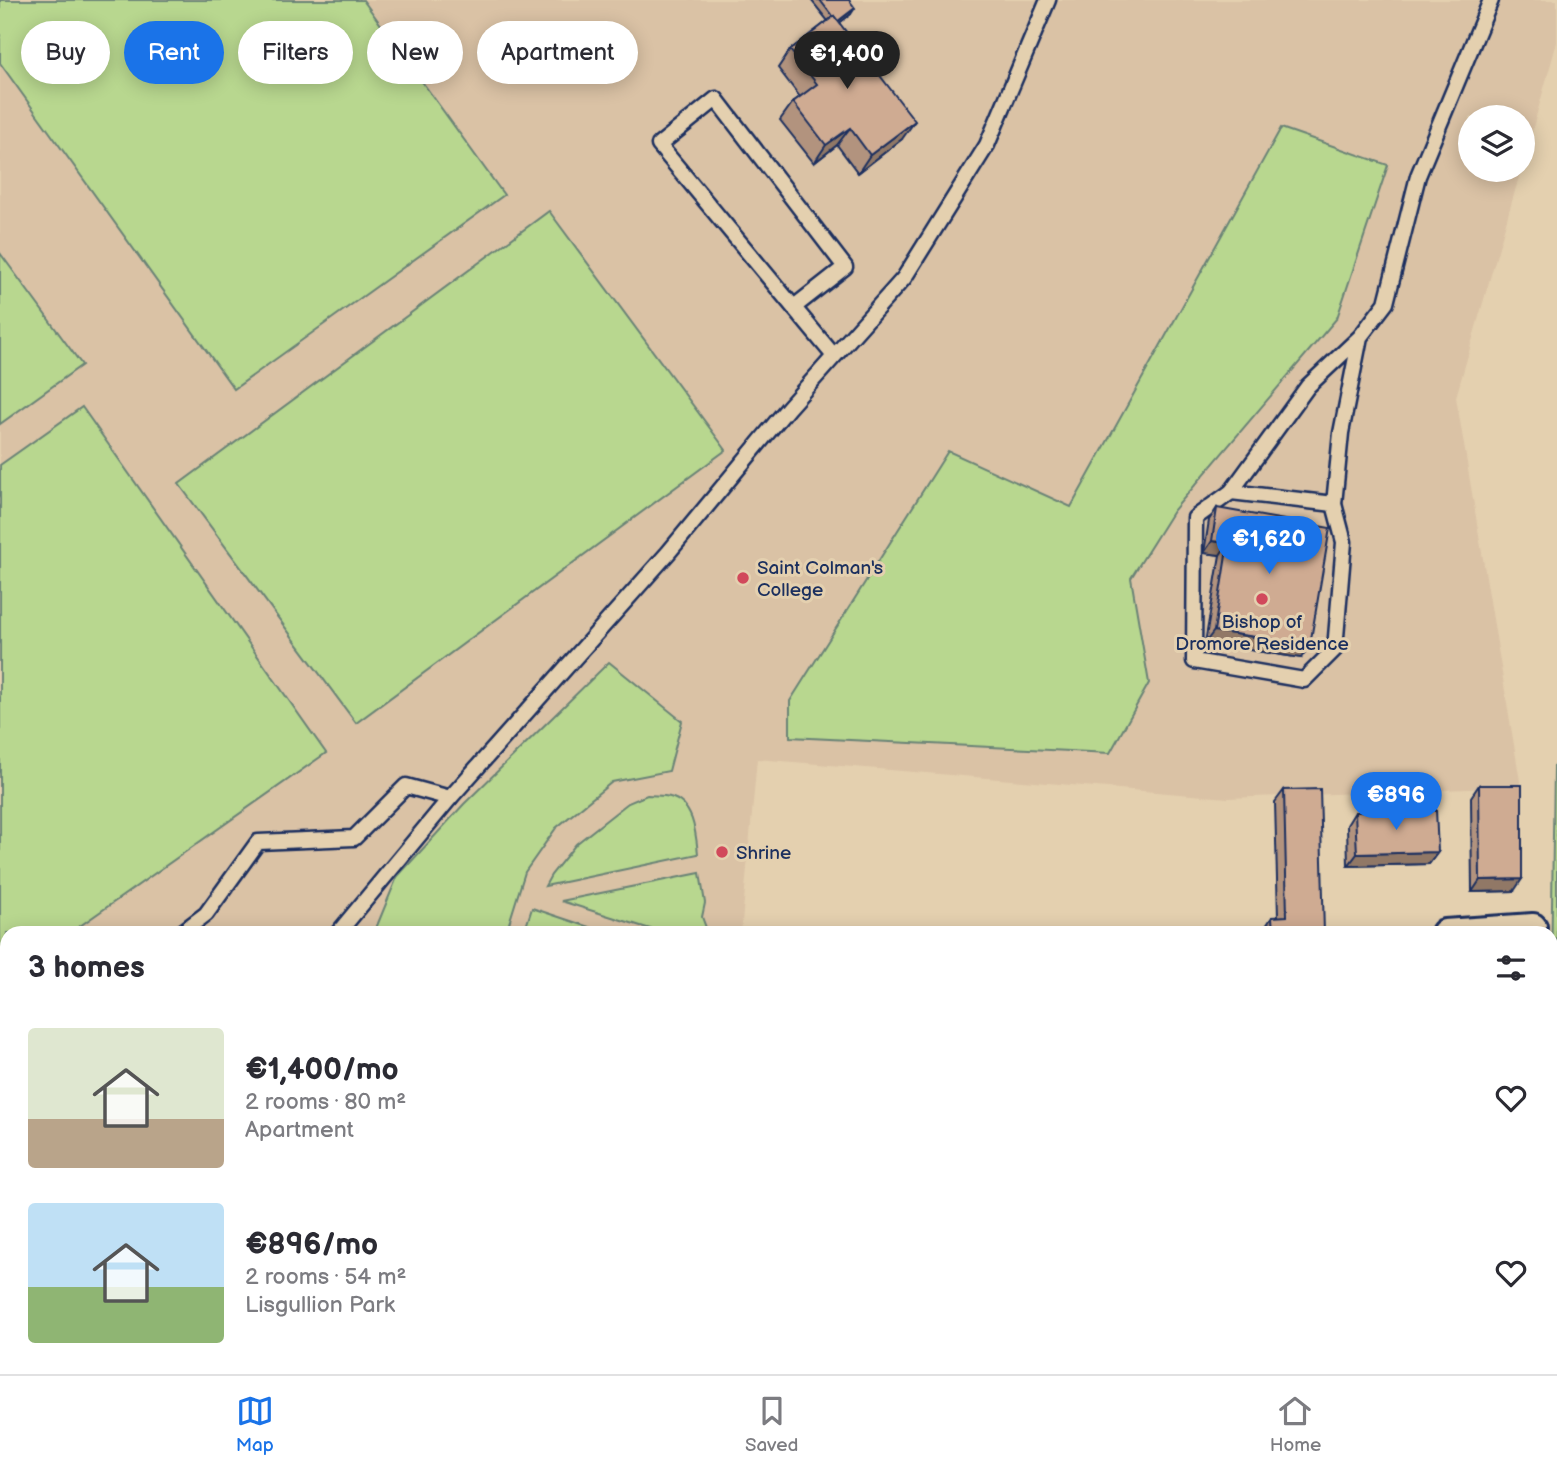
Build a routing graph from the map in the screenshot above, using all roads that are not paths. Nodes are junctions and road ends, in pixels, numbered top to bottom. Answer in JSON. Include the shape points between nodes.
{"nodes":[{"id":1,"x":1048,"y":0,"type":"edge"},
{"id":2,"x":1491,"y":0,"type":"edge"},
{"id":3,"x":794,"y":307,"type":"junction"},
{"id":4,"x":1360,"y":337,"type":"junction"},
{"id":5,"x":834,"y":356,"type":"junction"},
{"id":6,"x":1231,"y":492,"type":"junction"},
{"id":7,"x":1334,"y":504,"type":"junction"},
{"id":8,"x":450,"y":798,"type":"junction"},
{"id":9,"x":190,"y":926,"type":"edge"},
{"id":10,"x":344,"y":926,"type":"edge"}],
"edges":[{"from":1,"to":5,"type":"lane","via":[[987,145],[904,278]]},
{"from":2,"to":4,"type":"lane","via":[[1418,176],[1386,303]]},
{"from":3,"to":3,"type":"lane","via":[[659,145],[716,99],[845,267]]},
{"from":3,"to":5,"type":"lane"},
{"from":4,"to":6,"type":"lane","via":[[1308,386]]},
{"from":4,"to":7,"type":"lane","via":[[1341,432]]},
{"from":5,"to":8,"type":"lane"},
{"from":6,"to":7,"type":"lane"},
{"from":6,"to":7,"type":"lane","via":[[1195,519],[1194,661],[1304,680],[1335,649],[1344,542]]},
{"from":8,"to":9,"type":"lane","via":[[406,786],[354,838],[258,842],[206,914]]},
{"from":8,"to":10,"type":"lane"}]}
